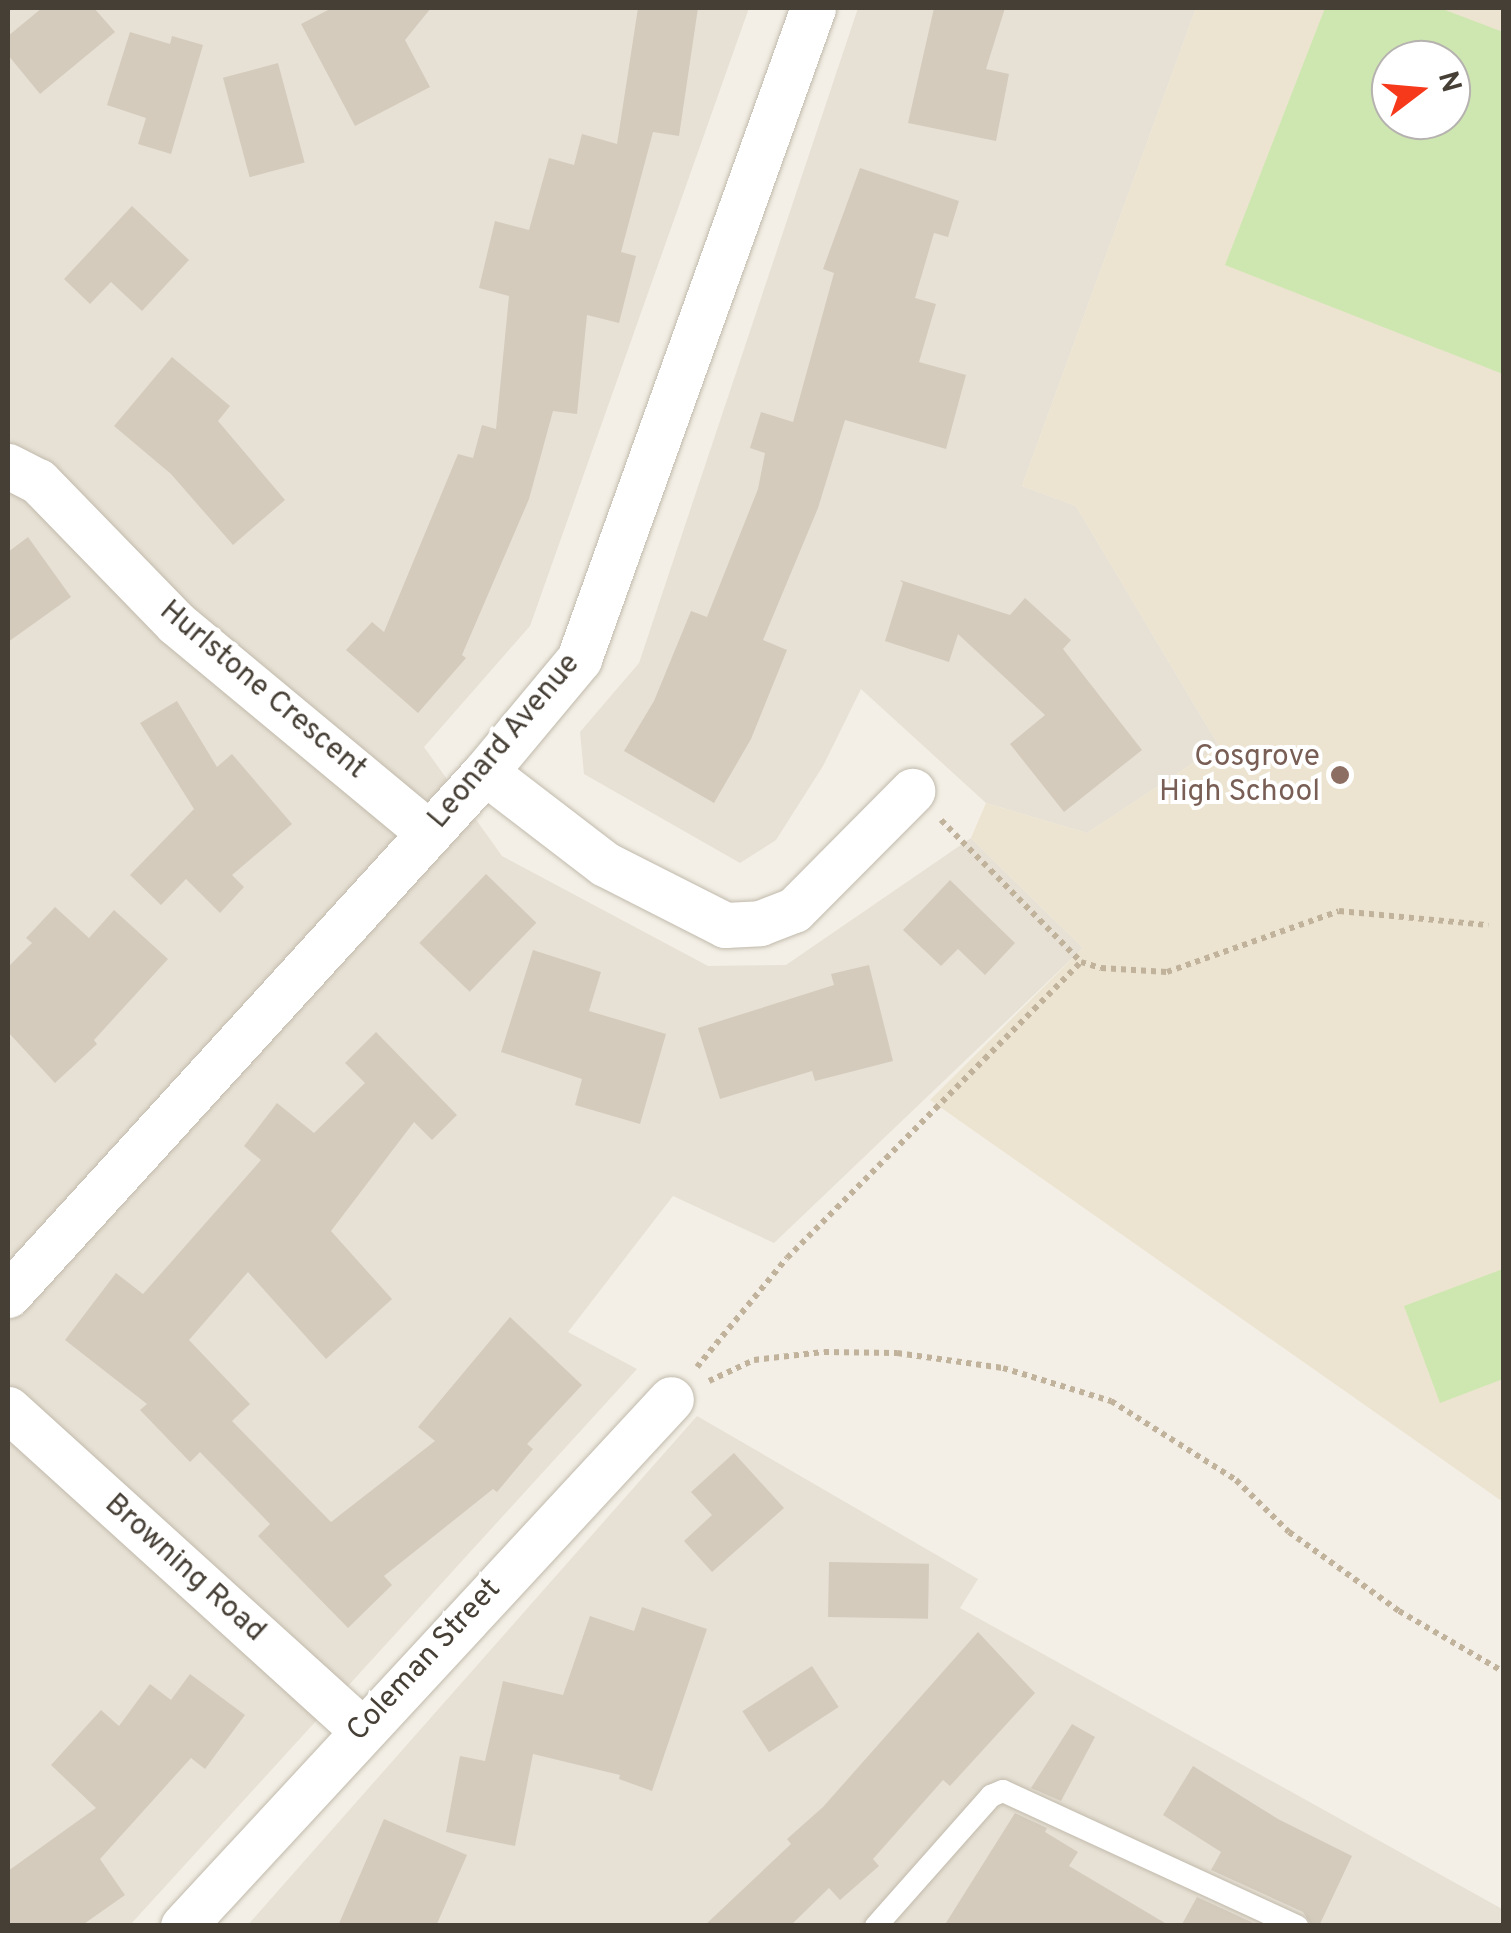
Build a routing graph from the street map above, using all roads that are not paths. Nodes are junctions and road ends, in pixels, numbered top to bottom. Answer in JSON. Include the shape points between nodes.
{"nodes":[{"id":1,"x":813,"y":8,"type":"edge"},
{"id":2,"x":9,"y":466,"type":"edge"},
{"id":3,"x":486,"y":772,"type":"junction"},
{"id":4,"x":912,"y":791,"type":"road end"},
{"id":5,"x":430,"y":833,"type":"junction"},
{"id":6,"x":8,"y":1296,"type":"edge"},
{"id":7,"x":671,"y":1399,"type":"road end"},
{"id":8,"x":8,"y":1409,"type":"edge"},
{"id":9,"x":361,"y":1729,"type":"junction"},
{"id":10,"x":182,"y":1926,"type":"edge"},
{"id":11,"x":876,"y":1926,"type":"edge"},
{"id":12,"x":1297,"y":1926,"type":"edge"}],
"edges":[{"from":1,"to":3,"type":"street","name":"Leonard Avenue","via":[[579,659]]},
{"from":2,"to":5,"type":"street","name":"Hurlstone Crescent","via":[[68,508],[176,623]]},
{"from":3,"to":4,"type":"street","via":[[604,864],[726,925],[760,924],[794,910]]},
{"from":3,"to":5,"type":"street","name":"Leonard Avenue"},
{"from":5,"to":6,"type":"street","name":"Leonard Avenue"},
{"from":7,"to":9,"type":"street","name":"Coleman Street"},
{"from":8,"to":9,"type":"street","name":"Browning Road"},
{"from":9,"to":10,"type":"street","name":"Coleman Street"},
{"from":11,"to":12,"type":"lane","via":[[1003,1791]]}]}
